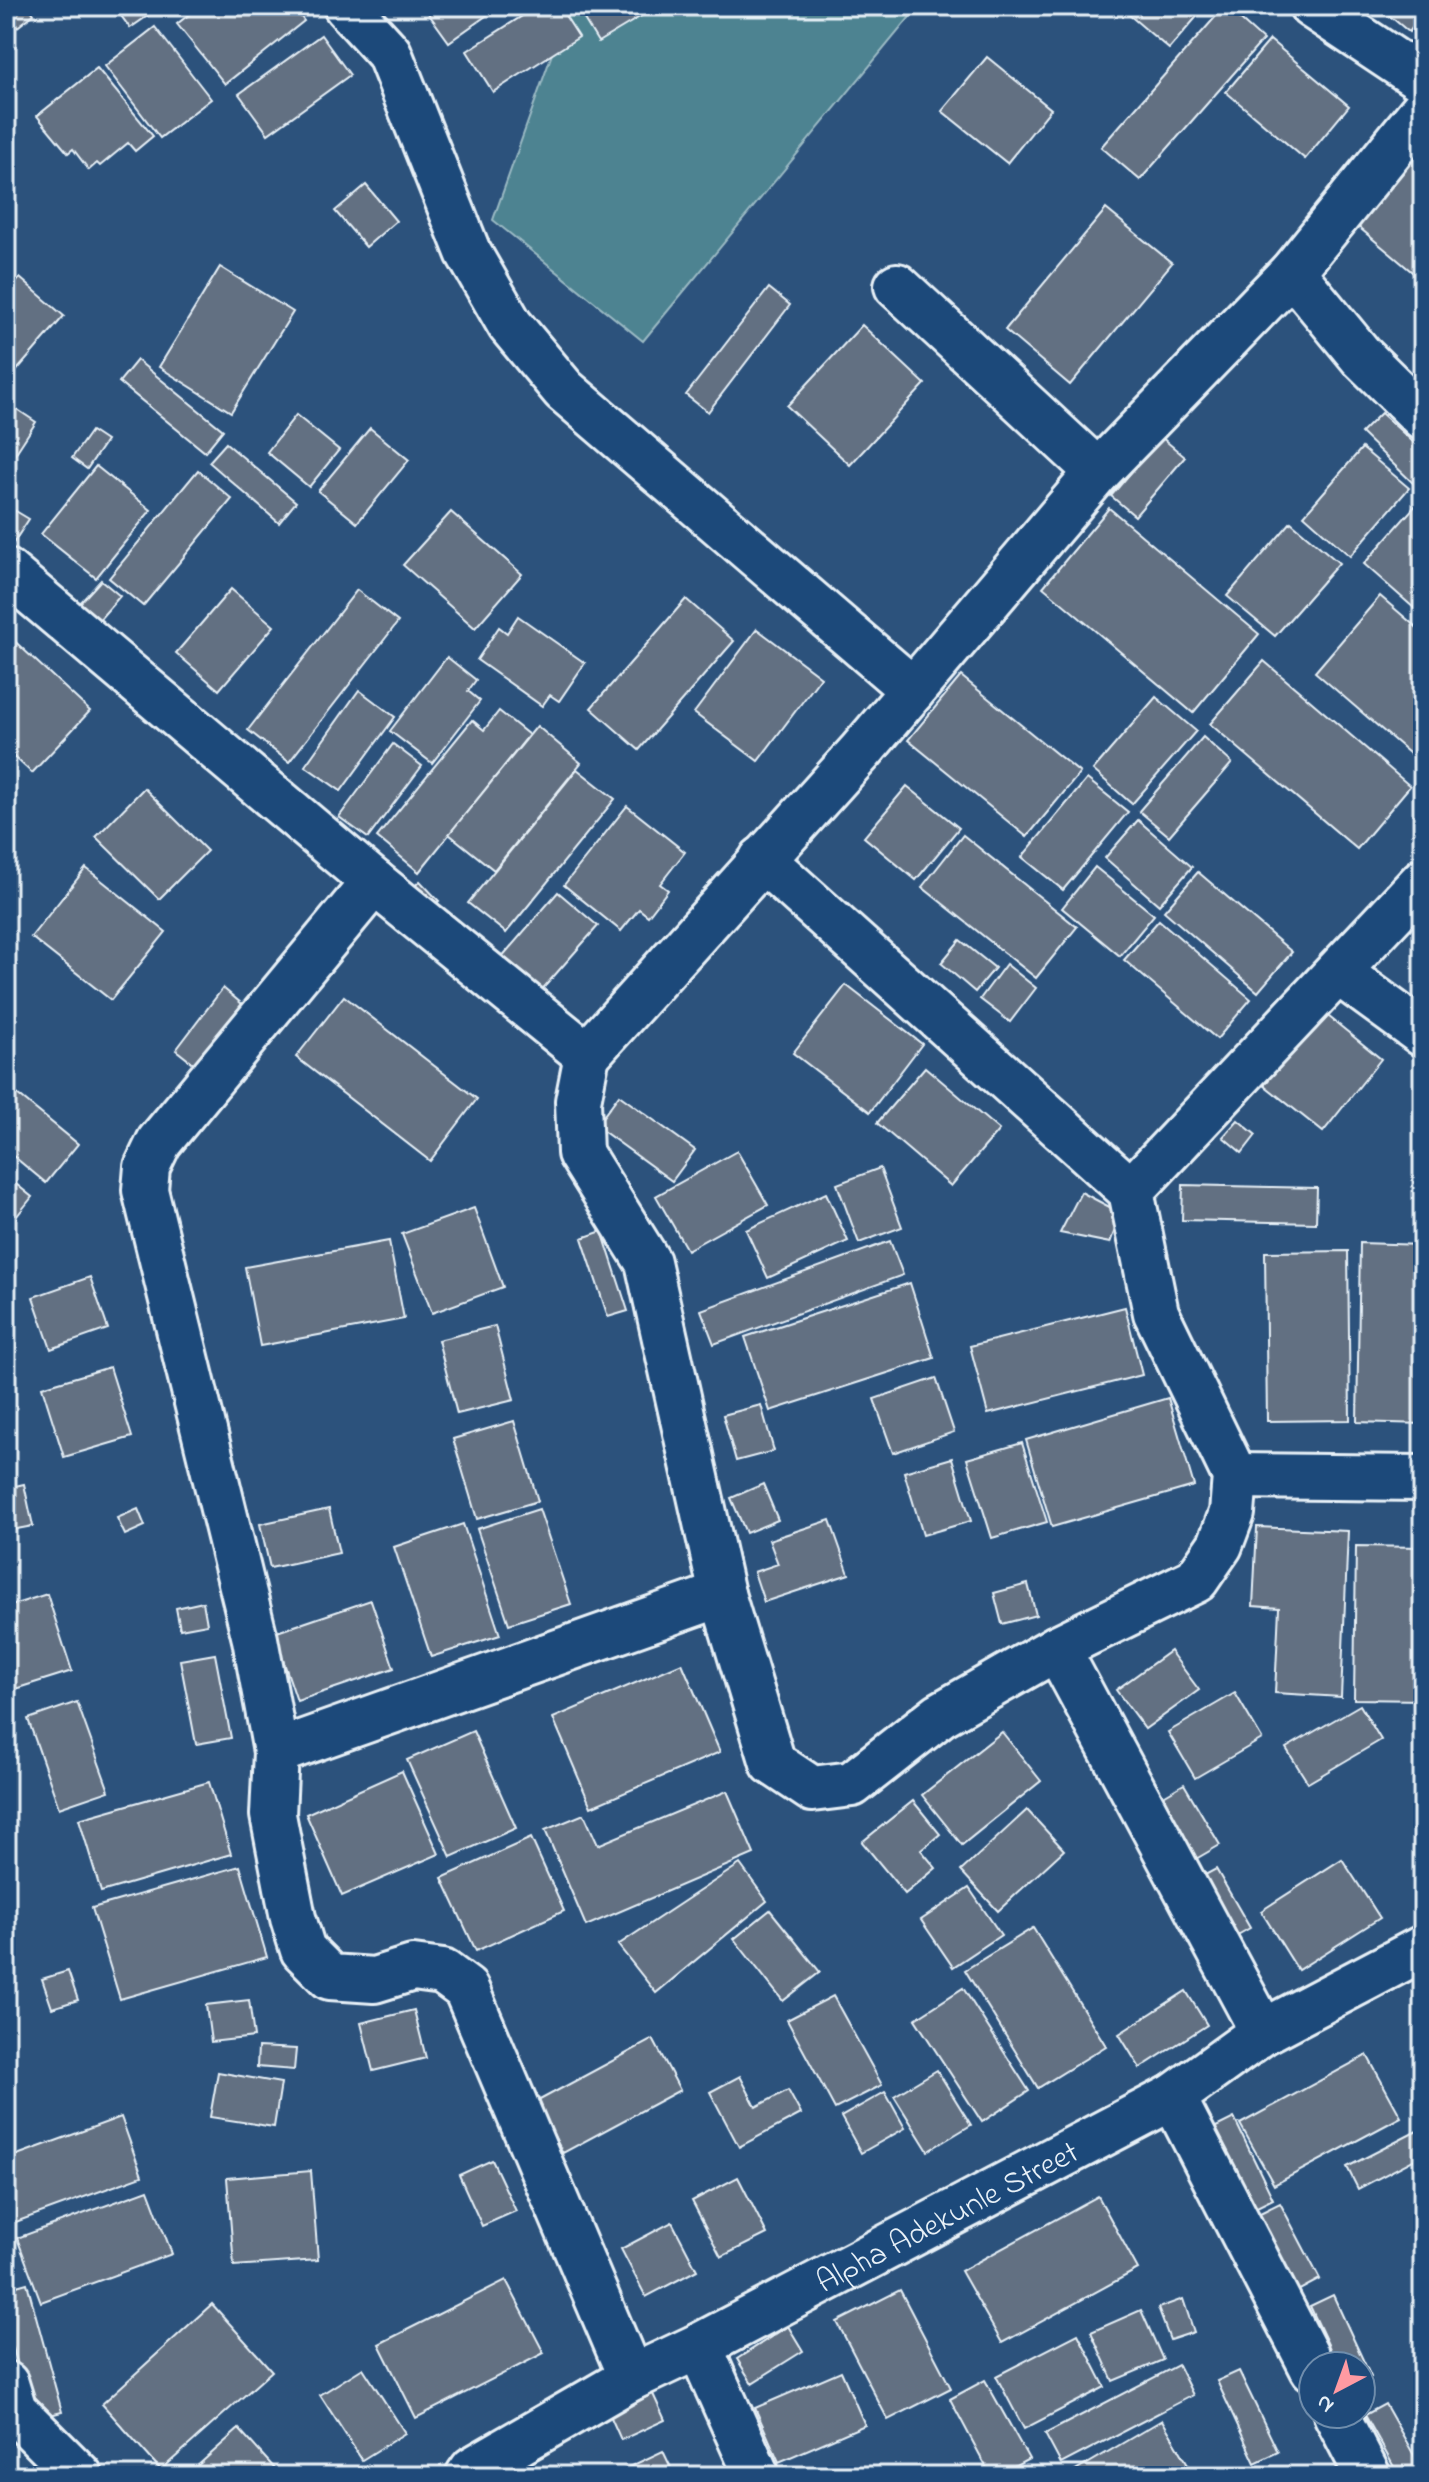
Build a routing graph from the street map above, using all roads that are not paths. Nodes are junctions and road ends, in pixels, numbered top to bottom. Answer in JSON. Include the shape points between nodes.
{"nodes":[{"id":1,"x":346,"y":6,"type":"edge"},
{"id":2,"x":1312,"y":6,"type":"edge"},
{"id":3,"x":1423,"y":80,"type":"edge"},
{"id":4,"x":1423,"y":110,"type":"edge"},
{"id":5,"x":1292,"y":272,"type":"junction"},
{"id":6,"x":897,"y":286,"type":"dead end"},
{"id":7,"x":1423,"y":417,"type":"edge"},
{"id":8,"x":1098,"y":472,"type":"junction"},
{"id":9,"x":6,"y":571,"type":"edge"},
{"id":10,"x":913,"y":690,"type":"junction"},
{"id":11,"x":762,"y":859,"type":"junction"},
{"id":12,"x":1423,"y":881,"type":"edge"},
{"id":13,"x":374,"y":882,"type":"junction"},
{"id":14,"x":1338,"y":972,"type":"junction"},
{"id":15,"x":1423,"y":1034,"type":"edge"},
{"id":16,"x":587,"y":1055,"type":"junction"},
{"id":17,"x":1131,"y":1191,"type":"junction"},
{"id":18,"x":1235,"y":1476,"type":"junction"},
{"id":19,"x":1423,"y":1478,"type":"edge"},
{"id":20,"x":722,"y":1594,"type":"junction"},
{"id":21,"x":1057,"y":1648,"type":"junction"},
{"id":22,"x":276,"y":1752,"type":"junction"},
{"id":23,"x":1423,"y":1948,"type":"edge"},
{"id":24,"x":1263,"y":2032,"type":"junction"},
{"id":25,"x":1173,"y":2097,"type":"junction"},
{"id":26,"x":699,"y":2346,"type":"junction"},
{"id":27,"x":1303,"y":2350,"type":"edge"},
{"id":28,"x":631,"y":2378,"type":"junction"},
{"id":29,"x":9,"y":2404,"type":"edge"},
{"id":30,"x":1344,"y":2430,"type":"edge"},
{"id":31,"x":80,"y":2476,"type":"edge"},
{"id":32,"x":468,"y":2476,"type":"edge"},
{"id":33,"x":757,"y":2476,"type":"edge"},
{"id":34,"x":1368,"y":2476,"type":"edge"}],
"edges":[{"from":1,"to":10,"type":"street","via":[[389,53],[468,252],[510,325],[564,390]]},
{"from":2,"to":3,"type":"street"},
{"from":4,"to":5,"type":"street"},
{"from":5,"to":7,"type":"street","via":[[1361,356]]},
{"from":5,"to":8,"type":"street"},
{"from":6,"to":8,"type":"street"},
{"from":8,"to":10,"type":"street"},
{"from":9,"to":13,"type":"street"},
{"from":10,"to":11,"type":"street"},
{"from":11,"to":16,"type":"street"},
{"from":11,"to":17,"type":"street"},
{"from":12,"to":14,"type":"street"},
{"from":13,"to":16,"type":"street"},
{"from":13,"to":22,"type":"street","via":[[159,1142],[147,1167],[145,1190],[255,1639]]},
{"from":14,"to":15,"type":"street"},
{"from":14,"to":17,"type":"street"},
{"from":16,"to":20,"type":"street","via":[[578,1101],[580,1153],[648,1262]]},
{"from":17,"to":18,"type":"street","via":[[1156,1313]]},
{"from":18,"to":19,"type":"street"},
{"from":18,"to":21,"type":"street","via":[[1232,1513],[1220,1545],[1196,1580]]},
{"from":20,"to":21,"type":"street","via":[[773,1763],[812,1789],[852,1784],[940,1715]]},
{"from":20,"to":22,"type":"street"},
{"from":21,"to":24,"type":"street"},
{"from":22,"to":28,"type":"street","via":[[273,1815],[303,1950],[330,1977],[374,1980],[413,1968],[443,1972],[466,1989]]},
{"from":23,"to":24,"type":"street","name":"Alpha Adekunle Street"},
{"from":24,"to":25,"type":"street","name":"Alpha Adekunle Street"},
{"from":25,"to":26,"type":"street","name":"Alpha Adekunle Street"},
{"from":25,"to":27,"type":"street"},
{"from":26,"to":28,"type":"street","name":"Alpha Adekunle Street"},
{"from":26,"to":33,"type":"street"},
{"from":28,"to":32,"type":"street","name":"Alpha Adekunle Street"},
{"from":29,"to":31,"type":"street"},
{"from":30,"to":34,"type":"street"}]}
